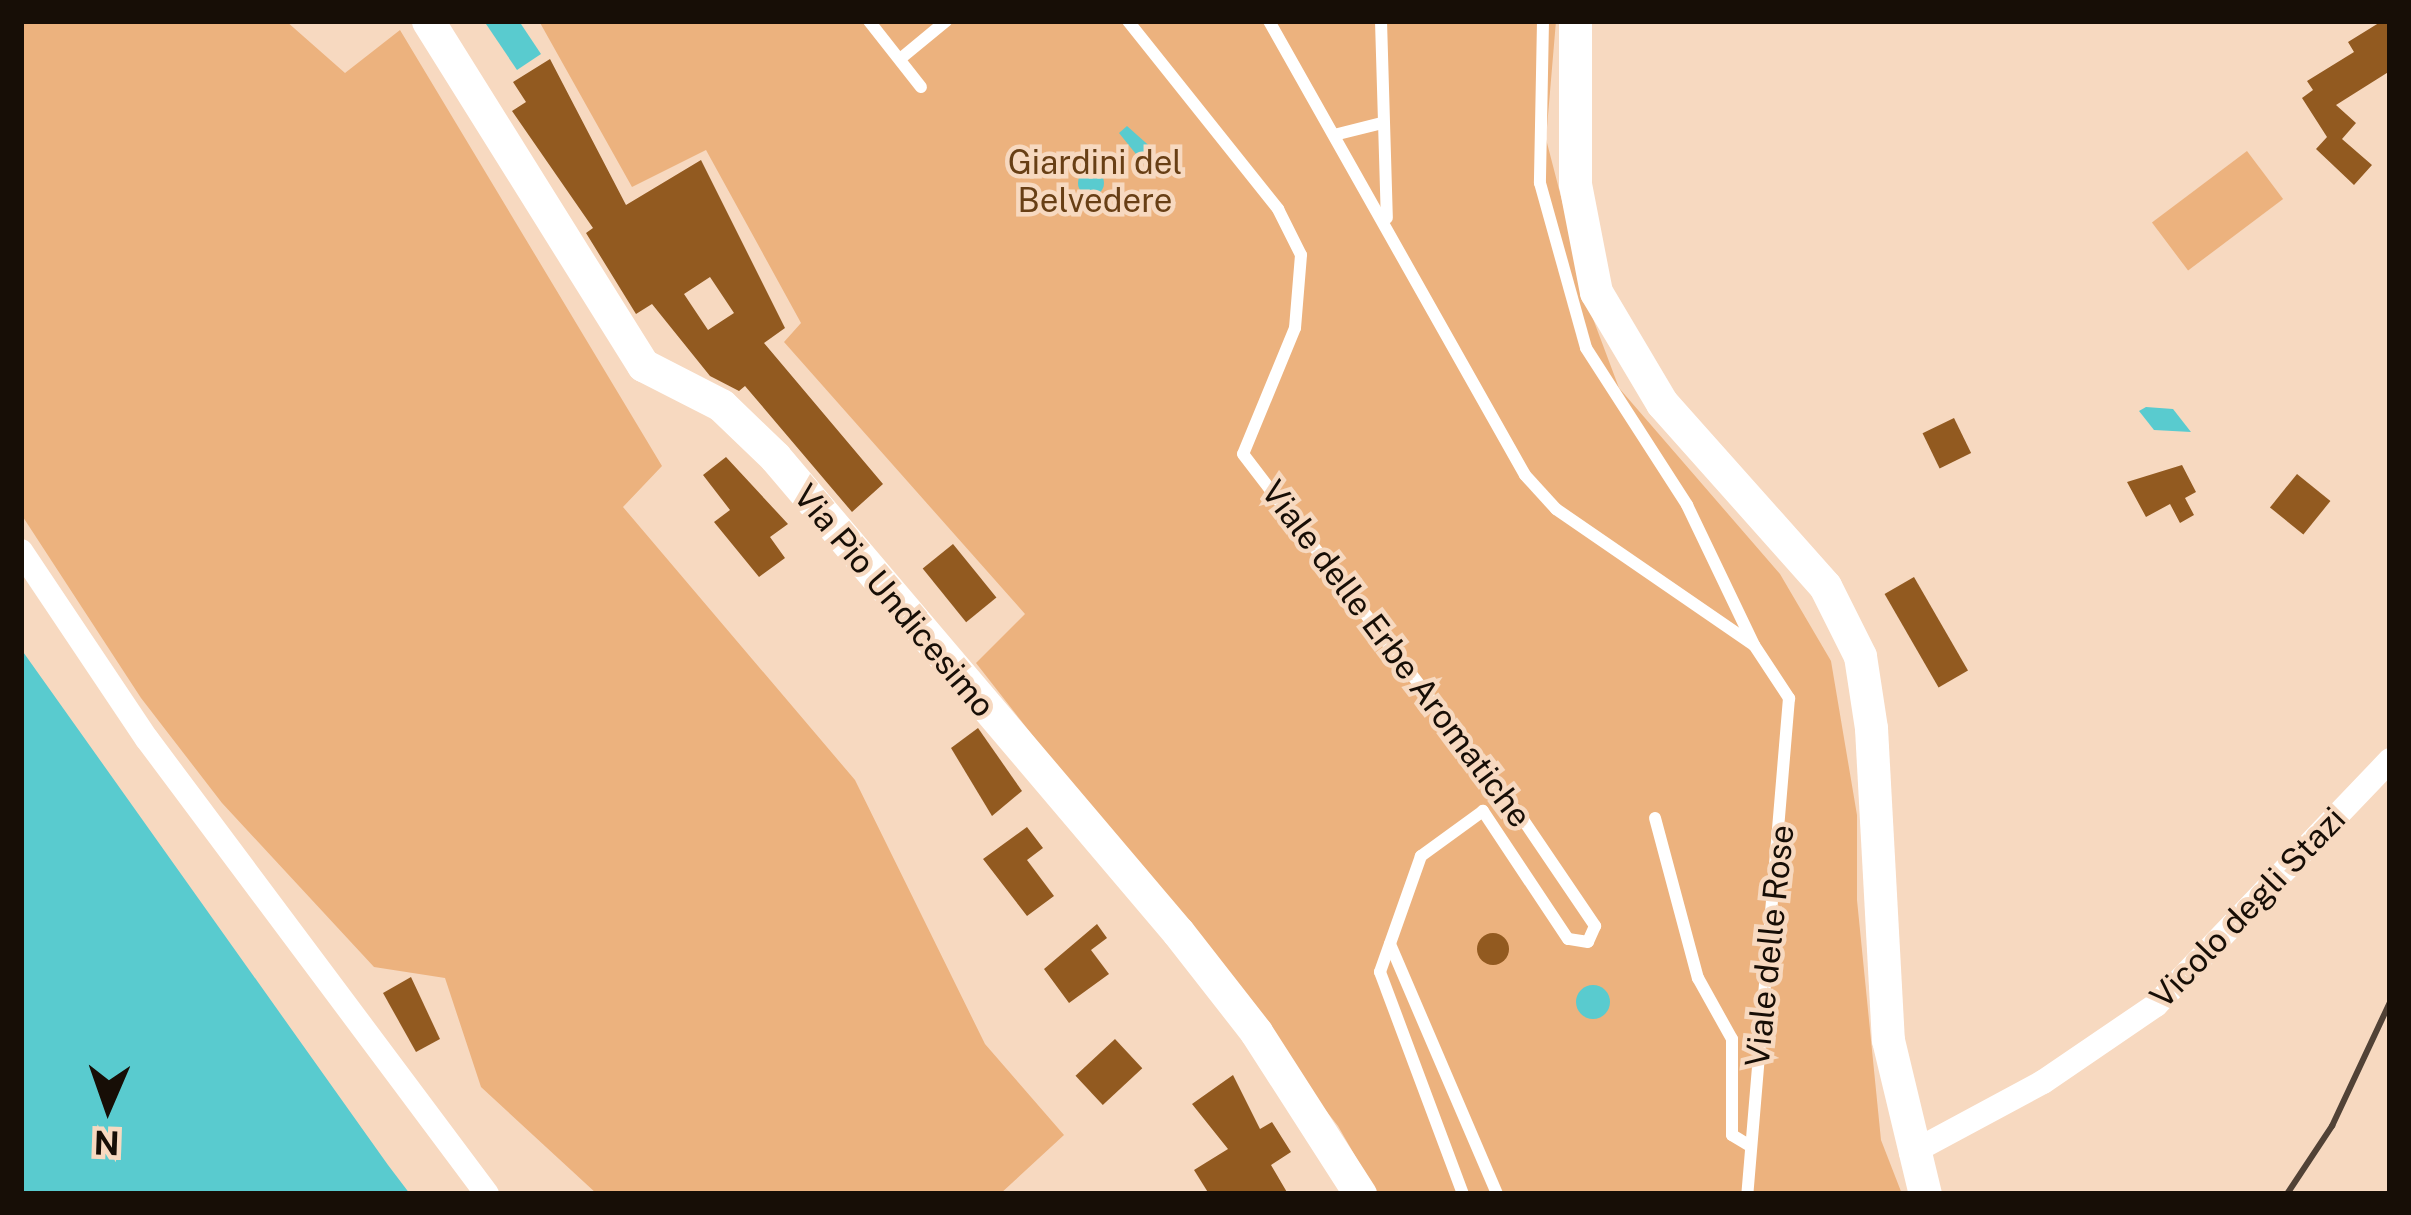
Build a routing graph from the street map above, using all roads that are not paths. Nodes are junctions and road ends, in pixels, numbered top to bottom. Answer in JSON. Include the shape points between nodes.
{"nodes":[{"id":1,"x":428,"y":21,"type":"edge"},
{"id":2,"x":869,"y":21,"type":"edge"},
{"id":3,"x":946,"y":21,"type":"edge"},
{"id":4,"x":1128,"y":21,"type":"edge"},
{"id":5,"x":1269,"y":21,"type":"edge"},
{"id":6,"x":1381,"y":21,"type":"edge"},
{"id":7,"x":1543,"y":21,"type":"edge"},
{"id":8,"x":1575,"y":21,"type":"edge"},
{"id":9,"x":900,"y":59,"type":"junction"},
{"id":10,"x":921,"y":87,"type":"dead end"},
{"id":11,"x":1382,"y":123,"type":"junction"},
{"id":12,"x":1334,"y":135,"type":"junction"},
{"id":13,"x":1388,"y":225,"type":"junction"},
{"id":14,"x":21,"y":551,"type":"edge"},
{"id":15,"x":1754,"y":645,"type":"junction"},
{"id":16,"x":2390,"y":760,"type":"edge"},
{"id":17,"x":1655,"y":818,"type":"dead end"},
{"id":18,"x":1390,"y":944,"type":"junction"},
{"id":19,"x":1750,"y":1146,"type":"junction"},
{"id":20,"x":1911,"y":1153,"type":"junction"},
{"id":21,"x":487,"y":1194,"type":"edge"},
{"id":22,"x":1360,"y":1194,"type":"edge"},
{"id":23,"x":1463,"y":1194,"type":"edge"},
{"id":24,"x":1496,"y":1194,"type":"edge"},
{"id":25,"x":1747,"y":1194,"type":"edge"},
{"id":26,"x":1925,"y":1194,"type":"edge"}],
"edges":[{"from":1,"to":22,"type":"street","name":"Via Pio Undicesimo","via":[[643,364],[721,405],[790,475],[1178,932],[1256,1032]]},
{"from":2,"to":9,"type":"lane"},
{"from":3,"to":9,"type":"lane"},
{"from":4,"to":18,"type":"lane","name":"Viale delle Erbe Aromatiche","via":[[1278,209],[1300,255],[1295,328],[1244,439],[1247,460],[1595,926],[1588,942],[1568,939],[1483,811],[1421,856]]},
{"from":5,"to":12,"type":"lane"},
{"from":6,"to":11,"type":"lane"},
{"from":7,"to":15,"type":"lane","via":[[1540,183],[1586,348],[1687,505]]},
{"from":8,"to":20,"type":"street","via":[[1575,184],[1597,292],[1662,403],[1825,586],[1860,656],[1888,1040]]},
{"from":9,"to":10,"type":"lane"},
{"from":11,"to":12,"type":"lane"},
{"from":11,"to":13,"type":"lane"},
{"from":12,"to":13,"type":"lane"},
{"from":13,"to":15,"type":"lane","via":[[1526,475],[1556,509]]},
{"from":14,"to":21,"type":"street","via":[[147,739]]},
{"from":15,"to":19,"type":"lane","name":"Viale delle Rose","via":[[1789,698]]},
{"from":16,"to":20,"type":"street","name":"Vicolo degli Stazi","via":[[2156,1005],[2043,1082]]},
{"from":17,"to":19,"type":"lane","via":[[1698,978],[1732,1039],[1732,1135]]},
{"from":18,"to":23,"type":"lane","via":[[1380,972]]},
{"from":18,"to":24,"type":"lane"},
{"from":19,"to":25,"type":"lane","name":"Viale delle Rose"},
{"from":20,"to":26,"type":"street"}]}
